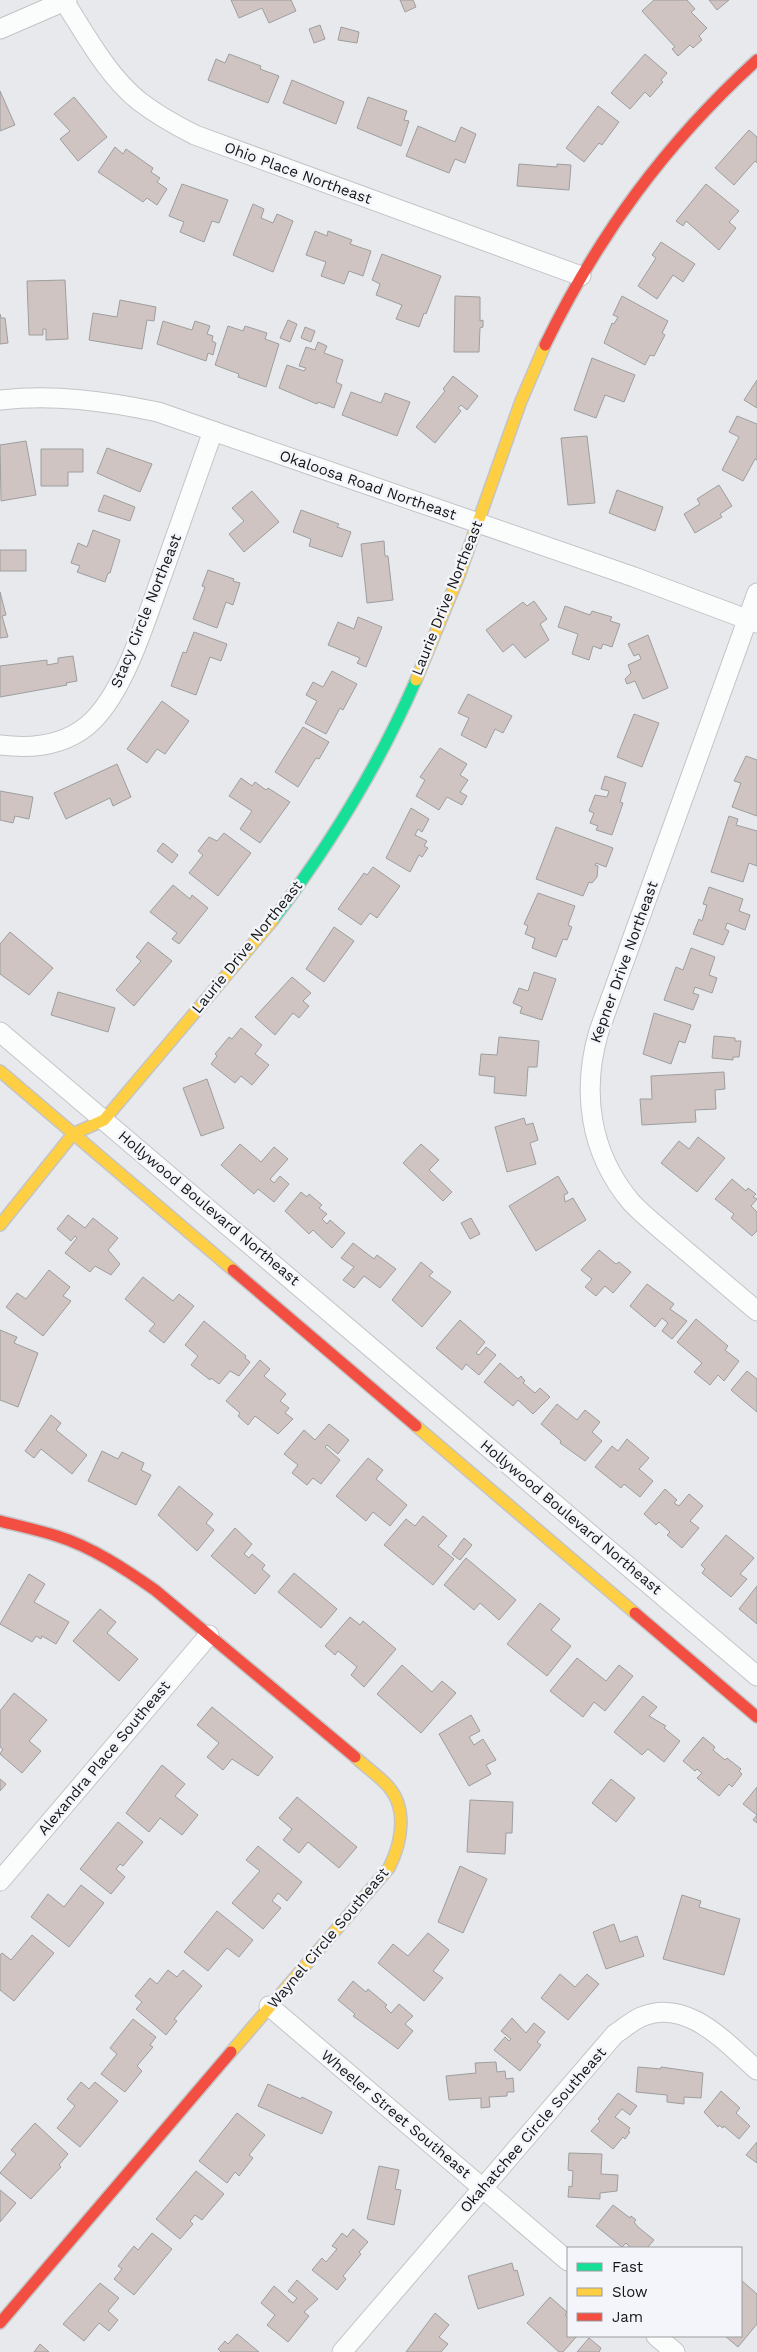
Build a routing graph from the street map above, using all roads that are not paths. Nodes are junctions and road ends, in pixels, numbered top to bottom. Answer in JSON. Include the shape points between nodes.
{"nodes":[{"id":1,"x":66,"y":1,"type":"edge"},
{"id":2,"x":0,"y":29,"type":"edge"},
{"id":3,"x":757,"y":60,"type":"edge"},
{"id":4,"x":581,"y":276,"type":"junction"},
{"id":5,"x":0,"y":400,"type":"edge"},
{"id":6,"x":213,"y":431,"type":"junction"},
{"id":7,"x":478,"y":523,"type":"junction"},
{"id":8,"x":757,"y":593,"type":"edge"},
{"id":9,"x":752,"y":621,"type":"edge"},
{"id":10,"x":0,"y":745,"type":"edge"},
{"id":11,"x":0,"y":1032,"type":"edge"},
{"id":12,"x":0,"y":1072,"type":"edge"},
{"id":13,"x":104,"y":1120,"type":"junction"},
{"id":14,"x":73,"y":1134,"type":"junction"},
{"id":15,"x":0,"y":1226,"type":"edge"},
{"id":16,"x":757,"y":1311,"type":"edge"},
{"id":17,"x":417,"y":1386,"type":"junction"},
{"id":18,"x":396,"y":1410,"type":"junction"},
{"id":19,"x":0,"y":1522,"type":"edge"},
{"id":20,"x":209,"y":1635,"type":"junction"},
{"id":21,"x":724,"y":1648,"type":"junction"},
{"id":22,"x":703,"y":1672,"type":"junction"},
{"id":23,"x":757,"y":1676,"type":"edge"},
{"id":24,"x":757,"y":1717,"type":"edge"},
{"id":25,"x":0,"y":1881,"type":"edge"},
{"id":26,"x":270,"y":2006,"type":"junction"},
{"id":27,"x":757,"y":2070,"type":"edge"},
{"id":28,"x":483,"y":2188,"type":"junction"},
{"id":29,"x":567,"y":2260,"type":"edge"},
{"id":30,"x":0,"y":2323,"type":"edge"},
{"id":31,"x":657,"y":2337,"type":"edge"},
{"id":32,"x":342,"y":2352,"type":"edge"},
{"id":33,"x":675,"y":2352,"type":"edge"}],
"edges":[{"from":1,"to":2,"type":"street"},
{"from":1,"to":4,"type":"street","name":"Ohio Place Northeast","via":[[120,81],[138,100],[167,121],[195,135]]},
{"from":3,"to":4,"type":"street","name":"Laurie Drive Northeast","via":[[708,106],[664,156],[614,222]]},
{"from":4,"to":7,"type":"street","name":"Laurie Drive Northeast","via":[[540,355]]},
{"from":5,"to":6,"type":"street","name":"Okaloosa Road Northeast","via":[[62,397],[110,402],[158,412]]},
{"from":6,"to":7,"type":"street","name":"Okaloosa Road Northeast"},
{"from":6,"to":10,"type":"street","name":"Stacy Circle Northeast","via":[[150,608],[109,702],[86,726],[69,736],[35,747]]},
{"from":7,"to":9,"type":"street","name":"Okaloosa Road Northeast"},
{"from":7,"to":13,"type":"street","name":"Laurie Drive Northeast","via":[[428,652],[388,742],[343,819],[286,903]]},
{"from":8,"to":9,"type":"street","name":"Kepner Drive Northeast"},
{"from":9,"to":16,"type":"street","name":"Kepner Drive Northeast","via":[[599,1031],[592,1052],[588,1088],[599,1149],[611,1174],[632,1202]]},
{"from":11,"to":13,"type":"street","name":"Hollywood Boulevard Northeast"},
{"from":12,"to":14,"type":"street","name":"Hollywood Boulevard Northeast"},
{"from":13,"to":14,"type":"street"},
{"from":13,"to":17,"type":"street","name":"Hollywood Boulevard Northeast"},
{"from":14,"to":15,"type":"street"},
{"from":14,"to":18,"type":"street","name":"Hollywood Boulevard Northeast"},
{"from":17,"to":18,"type":"street"},
{"from":17,"to":21,"type":"street","name":"Hollywood Boulevard Northeast"},
{"from":18,"to":22,"type":"street","name":"Hollywood Boulevard Northeast"},
{"from":19,"to":20,"type":"street","name":"Waynel Circle Southeast","via":[[58,1536],[98,1554],[155,1590]]},
{"from":20,"to":25,"type":"street","name":"Alexandra Place Southeast"},
{"from":20,"to":26,"type":"street","name":"Waynel Circle Southeast","via":[[387,1784],[399,1808],[399,1850],[389,1868]]},
{"from":21,"to":22,"type":"street"},
{"from":21,"to":23,"type":"street","name":"Hollywood Boulevard Northeast"},
{"from":22,"to":24,"type":"street","name":"Hollywood Boulevard Northeast"},
{"from":26,"to":28,"type":"street","name":"Wheeler Street Southeast"},
{"from":26,"to":30,"type":"street","name":"Waynel Circle Southeast"},
{"from":27,"to":28,"type":"street","name":"Okahatchee Circle Southeast","via":[[702,2023],[685,2015],[672,2013],[641,2017],[615,2034]]},
{"from":28,"to":29,"type":"street","name":"Wheeler Street Southeast"},
{"from":28,"to":32,"type":"street","name":"Okahatchee Circle Southeast"},
{"from":31,"to":33,"type":"street"}]}
